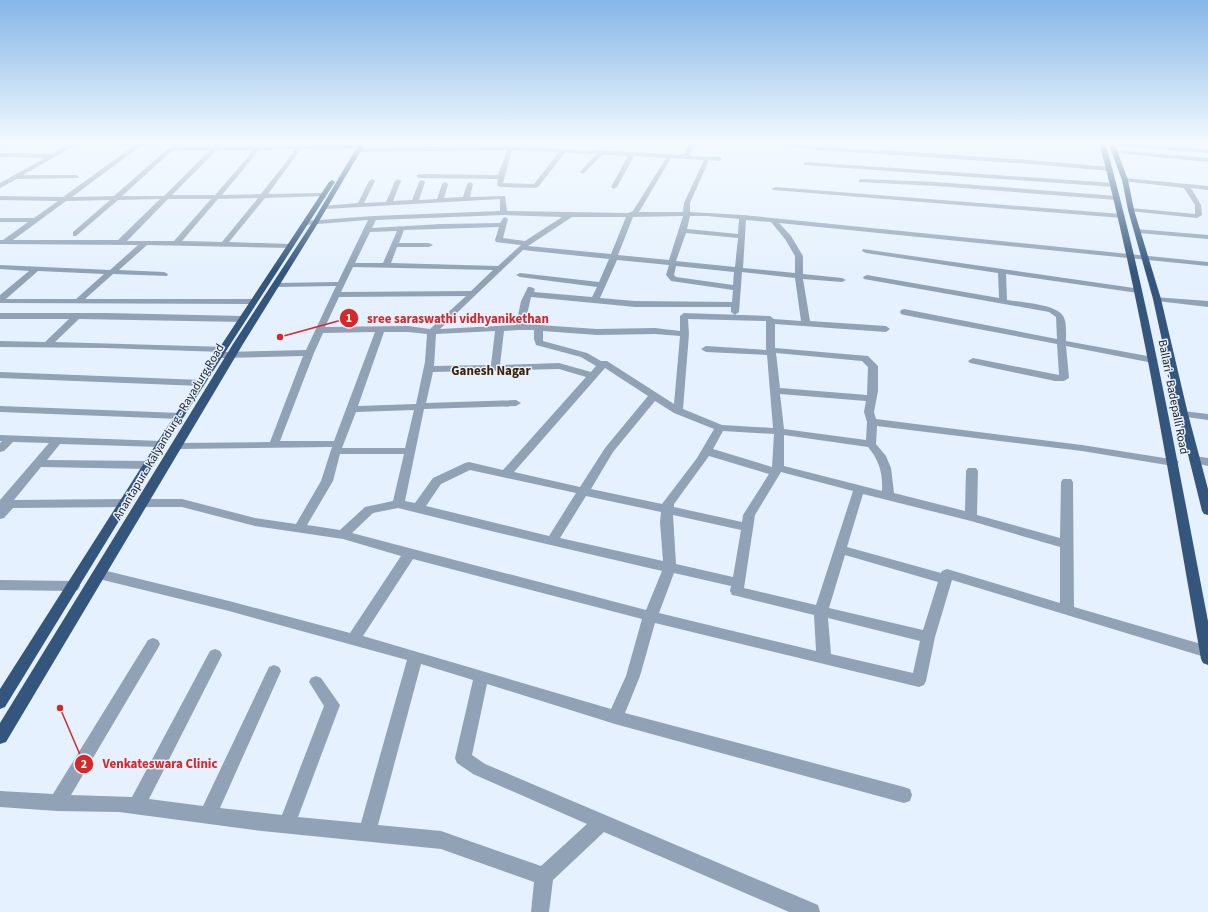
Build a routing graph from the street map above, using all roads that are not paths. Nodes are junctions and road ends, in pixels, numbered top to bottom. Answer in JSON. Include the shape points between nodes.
{"nodes":[{"id":1,"x":445,"y":184,"type":"dead end"},
{"id":2,"x":470,"y":184,"type":"dead end"},
{"id":3,"x":85,"y":185,"type":"edge"},
{"id":4,"x":132,"y":185,"type":"edge"},
{"id":5,"x":178,"y":185,"type":"edge"},
{"id":6,"x":226,"y":185,"type":"edge"},
{"id":7,"x":271,"y":185,"type":"edge"},
{"id":8,"x":330,"y":185,"type":"edge"},
{"id":9,"x":337,"y":185,"type":"edge"},
{"id":10,"x":370,"y":185,"type":"edge"},
{"id":11,"x":397,"y":185,"type":"edge"},
{"id":12,"x":419,"y":185,"type":"edge"},
{"id":13,"x":500,"y":185,"type":"joint"},
{"id":14,"x":537,"y":185,"type":"edge"},
{"id":15,"x":651,"y":185,"type":"edge"},
{"id":16,"x":696,"y":185,"type":"edge"},
{"id":17,"x":943,"y":185,"type":"edge"},
{"id":18,"x":1108,"y":185,"type":"edge"},
{"id":19,"x":1114,"y":185,"type":"joint"},
{"id":20,"x":1126,"y":185,"type":"edge"},
{"id":21,"x":1171,"y":185,"type":"edge"},
{"id":22,"x":1186,"y":186,"type":"junction"},
{"id":23,"x":1208,"y":188,"type":"edge"},
{"id":24,"x":775,"y":189,"type":"dead end"},
{"id":25,"x":263,"y":195,"type":"junction"},
{"id":26,"x":323,"y":195,"type":"junction"},
{"id":27,"x":216,"y":196,"type":"junction"},
{"id":28,"x":165,"y":197,"type":"junction"},
{"id":29,"x":503,"y":197,"type":"junction"},
{"id":30,"x":0,"y":198,"type":"edge"},
{"id":31,"x":117,"y":198,"type":"junction"},
{"id":32,"x":1117,"y":198,"type":"junction"},
{"id":33,"x":66,"y":199,"type":"junction"},
{"id":34,"x":466,"y":199,"type":"junction"},
{"id":35,"x":440,"y":200,"type":"junction"},
{"id":36,"x":415,"y":202,"type":"junction"},
{"id":37,"x":389,"y":203,"type":"junction"},
{"id":38,"x":360,"y":205,"type":"junction"},
{"id":39,"x":325,"y":207,"type":"junction"},
{"id":40,"x":1131,"y":210,"type":"junction"},
{"id":41,"x":506,"y":213,"type":"junction"},
{"id":42,"x":633,"y":213,"type":"junction"},
{"id":43,"x":468,"y":214,"type":"junction"},
{"id":44,"x":570,"y":214,"type":"junction"},
{"id":45,"x":686,"y":214,"type":"junction"},
{"id":46,"x":1122,"y":216,"type":"junction"},
{"id":47,"x":743,"y":217,"type":"junction"},
{"id":48,"x":374,"y":218,"type":"junction"},
{"id":49,"x":0,"y":220,"type":"edge"},
{"id":50,"x":37,"y":220,"type":"junction"},
{"id":51,"x":773,"y":221,"type":"junction"},
{"id":52,"x":310,"y":223,"type":"junction"},
{"id":53,"x":503,"y":225,"type":"junction"},
{"id":54,"x":463,"y":228,"type":"junction"},
{"id":55,"x":401,"y":229,"type":"junction"},
{"id":56,"x":368,"y":230,"type":"junction"},
{"id":57,"x":683,"y":231,"type":"junction"},
{"id":58,"x":1139,"y":231,"type":"junction"},
{"id":59,"x":76,"y":234,"type":"dead end"},
{"id":60,"x":741,"y":236,"type":"junction"},
{"id":61,"x":1208,"y":237,"type":"edge"},
{"id":62,"x":431,"y":239,"type":"junction"},
{"id":63,"x":3,"y":242,"type":"edge"},
{"id":64,"x":121,"y":242,"type":"junction"},
{"id":65,"x":145,"y":243,"type":"junction"},
{"id":66,"x":176,"y":243,"type":"junction"},
{"id":67,"x":223,"y":245,"type":"junction"},
{"id":68,"x":395,"y":245,"type":"junction"},
{"id":69,"x":290,"y":246,"type":"junction"},
{"id":70,"x":523,"y":246,"type":"junction"},
{"id":71,"x":866,"y":251,"type":"dead end"},
{"id":72,"x":614,"y":257,"type":"junction"},
{"id":73,"x":1131,"y":257,"type":"junction"},
{"id":74,"x":1145,"y":258,"type":"junction"},
{"id":75,"x":672,"y":263,"type":"junction"},
{"id":76,"x":1208,"y":264,"type":"edge"},
{"id":77,"x":351,"y":265,"type":"junction"},
{"id":78,"x":386,"y":266,"type":"junction"},
{"id":79,"x":0,"y":267,"type":"edge"},
{"id":80,"x":499,"y":268,"type":"junction"},
{"id":81,"x":36,"y":269,"type":"junction"},
{"id":82,"x":738,"y":270,"type":"junction"},
{"id":83,"x":1002,"y":271,"type":"junction"},
{"id":84,"x":110,"y":272,"type":"junction"},
{"id":85,"x":164,"y":274,"type":"dead end"},
{"id":86,"x":520,"y":275,"type":"dead end"},
{"id":87,"x":799,"y":276,"type":"junction"},
{"id":88,"x":867,"y":277,"type":"dead end"},
{"id":89,"x":842,"y":280,"type":"dead end"},
{"id":90,"x":341,"y":284,"type":"junction"},
{"id":91,"x":276,"y":285,"type":"junction"},
{"id":92,"x":602,"y":285,"type":"junction"},
{"id":93,"x":736,"y":288,"type":"junction"},
{"id":94,"x":1138,"y":291,"type":"junction"},
{"id":95,"x":4,"y":292,"type":"edge"},
{"id":96,"x":473,"y":293,"type":"junction"},
{"id":97,"x":336,"y":295,"type":"junction"},
{"id":98,"x":1156,"y":299,"type":"junction"},
{"id":99,"x":0,"y":300,"type":"edge"},
{"id":100,"x":595,"y":300,"type":"junction"},
{"id":101,"x":1003,"y":300,"type":"junction"},
{"id":102,"x":78,"y":301,"type":"junction"},
{"id":103,"x":253,"y":302,"type":"junction"},
{"id":104,"x":1208,"y":304,"type":"edge"},
{"id":105,"x":735,"y":305,"type":"junction"},
{"id":106,"x":904,"y":312,"type":"dead end"},
{"id":107,"x":0,"y":316,"type":"edge"},
{"id":108,"x":77,"y":316,"type":"junction"},
{"id":109,"x":734,"y":318,"type":"junction"},
{"id":110,"x":242,"y":319,"type":"junction"},
{"id":111,"x":770,"y":321,"type":"junction"},
{"id":112,"x":806,"y":323,"type":"junction"},
{"id":113,"x":520,"y":328,"type":"junction"},
{"id":114,"x":539,"y":328,"type":"junction"},
{"id":115,"x":886,"y":328,"type":"dead end"},
{"id":116,"x":381,"y":329,"type":"junction"},
{"id":117,"x":500,"y":329,"type":"junction"},
{"id":118,"x":320,"y":330,"type":"junction"},
{"id":119,"x":432,"y":332,"type":"junction"},
{"id":120,"x":685,"y":334,"type":"junction"},
{"id":121,"x":1062,"y":343,"type":"junction"},
{"id":122,"x":0,"y":344,"type":"edge"},
{"id":123,"x":48,"y":344,"type":"junction"},
{"id":124,"x":706,"y":349,"type":"dead end"},
{"id":125,"x":772,"y":352,"type":"junction"},
{"id":126,"x":225,"y":353,"type":"junction"},
{"id":127,"x":309,"y":354,"type":"junction"},
{"id":128,"x":1153,"y":360,"type":"junction"},
{"id":129,"x":973,"y":361,"type":"dead end"},
{"id":130,"x":602,"y":366,"type":"junction"},
{"id":131,"x":495,"y":368,"type":"junction"},
{"id":132,"x":428,"y":369,"type":"junction"},
{"id":133,"x":0,"y":376,"type":"edge"},
{"id":134,"x":593,"y":376,"type":"junction"},
{"id":135,"x":201,"y":383,"type":"junction"},
{"id":136,"x":775,"y":391,"type":"junction"},
{"id":137,"x":654,"y":396,"type":"junction"},
{"id":138,"x":871,"y":398,"type":"junction"},
{"id":139,"x":516,"y":403,"type":"dead end"},
{"id":140,"x":419,"y":406,"type":"junction"},
{"id":141,"x":0,"y":409,"type":"edge"},
{"id":142,"x":351,"y":409,"type":"junction"},
{"id":143,"x":678,"y":410,"type":"junction"},
{"id":144,"x":1183,"y":414,"type":"junction"},
{"id":145,"x":180,"y":416,"type":"junction"},
{"id":146,"x":1208,"y":417,"type":"edge"},
{"id":147,"x":872,"y":422,"type":"junction"},
{"id":148,"x":720,"y":428,"type":"junction"},
{"id":149,"x":779,"y":431,"type":"junction"},
{"id":150,"x":5,"y":438,"type":"edge"},
{"id":151,"x":58,"y":439,"type":"junction"},
{"id":152,"x":161,"y":444,"type":"junction"},
{"id":153,"x":274,"y":444,"type":"junction"},
{"id":154,"x":871,"y":444,"type":"junction"},
{"id":155,"x":176,"y":446,"type":"junction"},
{"id":156,"x":336,"y":447,"type":"junction"},
{"id":157,"x":0,"y":449,"type":"edge"},
{"id":158,"x":410,"y":451,"type":"junction"},
{"id":159,"x":706,"y":451,"type":"junction"},
{"id":160,"x":1195,"y":460,"type":"junction"},
{"id":161,"x":1173,"y":462,"type":"junction"},
{"id":162,"x":1208,"y":462,"type":"edge"},
{"id":163,"x":38,"y":463,"type":"junction"},
{"id":164,"x":148,"y":465,"type":"junction"},
{"id":165,"x":777,"y":470,"type":"junction"},
{"id":166,"x":972,"y":471,"type":"dead end"},
{"id":167,"x":506,"y":474,"type":"junction"},
{"id":168,"x":1067,"y":482,"type":"dead end"},
{"id":169,"x":860,"y":489,"type":"junction"},
{"id":170,"x":583,"y":491,"type":"junction"},
{"id":171,"x":888,"y":496,"type":"junction"},
{"id":172,"x":125,"y":503,"type":"junction"},
{"id":173,"x":142,"y":503,"type":"junction"},
{"id":174,"x":398,"y":504,"type":"junction"},
{"id":175,"x":3,"y":507,"type":"edge"},
{"id":176,"x":418,"y":508,"type":"junction"},
{"id":177,"x":668,"y":509,"type":"junction"},
{"id":178,"x":1208,"y":511,"type":"edge"},
{"id":179,"x":971,"y":517,"type":"junction"},
{"id":180,"x":747,"y":527,"type":"junction"},
{"id":181,"x":299,"y":528,"type":"junction"},
{"id":182,"x":343,"y":535,"type":"junction"},
{"id":183,"x":552,"y":540,"type":"junction"},
{"id":184,"x":1066,"y":544,"type":"junction"},
{"id":185,"x":840,"y":549,"type":"junction"},
{"id":186,"x":410,"y":554,"type":"junction"},
{"id":187,"x":670,"y":567,"type":"junction"},
{"id":188,"x":99,"y":574,"type":"junction"},
{"id":189,"x":945,"y":579,"type":"junction"},
{"id":190,"x":738,"y":582,"type":"junction"},
{"id":191,"x":0,"y":585,"type":"edge"},
{"id":192,"x":73,"y":586,"type":"junction"},
{"id":193,"x":1067,"y":610,"type":"junction"},
{"id":194,"x":821,"y":611,"type":"junction"},
{"id":195,"x":650,"y":617,"type":"junction"},
{"id":196,"x":928,"y":637,"type":"junction"},
{"id":197,"x":353,"y":640,"type":"junction"},
{"id":198,"x":153,"y":644,"type":"dead end"},
{"id":199,"x":215,"y":655,"type":"dead end"},
{"id":200,"x":1207,"y":655,"type":"edge"},
{"id":201,"x":415,"y":658,"type":"junction"},
{"id":202,"x":824,"y":659,"type":"junction"},
{"id":203,"x":274,"y":671,"type":"dead end"},
{"id":204,"x":481,"y":676,"type":"junction"},
{"id":205,"x":316,"y":682,"type":"dead end"},
{"id":206,"x":5,"y":686,"type":"edge"},
{"id":207,"x":0,"y":702,"type":"edge"},
{"id":208,"x":615,"y":717,"type":"junction"},
{"id":209,"x":0,"y":737,"type":"edge"},
{"id":210,"x":904,"y":795,"type":"dead end"},
{"id":211,"x":0,"y":799,"type":"edge"},
{"id":212,"x":57,"y":803,"type":"junction"},
{"id":213,"x":137,"y":806,"type":"junction"},
{"id":214,"x":208,"y":815,"type":"junction"},
{"id":215,"x":602,"y":822,"type":"junction"},
{"id":216,"x":287,"y":824,"type":"junction"},
{"id":217,"x":367,"y":832,"type":"junction"},
{"id":218,"x":544,"y":876,"type":"junction"},
{"id":219,"x":540,"y":912,"type":"edge"},
{"id":220,"x":811,"y":912,"type":"edge"}],
"edges":[{"from":1,"to":35,"type":"street"},
{"from":2,"to":34,"type":"street"},
{"from":3,"to":33,"type":"street"},
{"from":4,"to":31,"type":"street"},
{"from":5,"to":28,"type":"street"},
{"from":6,"to":27,"type":"street"},
{"from":7,"to":25,"type":"street"},
{"from":8,"to":26,"type":"highway","name":"Anantapur - Kalyandurg - Rayadurg Road"},
{"from":9,"to":39,"type":"highway","name":"Anantapur - Kalyandurg - Rayadurg Road"},
{"from":10,"to":38,"type":"street"},
{"from":11,"to":37,"type":"street"},
{"from":12,"to":36,"type":"street"},
{"from":13,"to":14,"type":"street"},
{"from":13,"to":29,"type":"street"},
{"from":15,"to":42,"type":"street"},
{"from":16,"to":45,"type":"street","via":[[687,203]]},
{"from":17,"to":32,"type":"street"},
{"from":18,"to":19,"type":"street"},
{"from":19,"to":32,"type":"highway","name":"Ballari - Badepalli Road"},
{"from":20,"to":40,"type":"highway","name":"Ballari - Badepalli Road"},
{"from":21,"to":22,"type":"street"},
{"from":22,"to":23,"type":"street"},
{"from":22,"to":40,"type":"street","via":[[1198,205],[1197,216]]},
{"from":24,"to":46,"type":"street"},
{"from":25,"to":26,"type":"street"},
{"from":25,"to":27,"type":"street"},
{"from":25,"to":67,"type":"street"},
{"from":26,"to":52,"type":"highway","name":"Anantapur - Kalyandurg - Rayadurg Road"},
{"from":27,"to":28,"type":"street"},
{"from":27,"to":66,"type":"street"},
{"from":28,"to":31,"type":"street"},
{"from":28,"to":64,"type":"street"},
{"from":29,"to":34,"type":"street"},
{"from":29,"to":41,"type":"street"},
{"from":30,"to":33,"type":"street"},
{"from":31,"to":33,"type":"street"},
{"from":31,"to":59,"type":"street"},
{"from":32,"to":46,"type":"highway","name":"Ballari - Badepalli Road"},
{"from":33,"to":50,"type":"street"},
{"from":34,"to":35,"type":"street"},
{"from":35,"to":36,"type":"street"},
{"from":36,"to":37,"type":"street"},
{"from":37,"to":38,"type":"street"},
{"from":38,"to":39,"type":"street"},
{"from":39,"to":52,"type":"highway","name":"Anantapur - Kalyandurg - Rayadurg Road"},
{"from":40,"to":58,"type":"highway","name":"Ballari - Badepalli Road"},
{"from":41,"to":43,"type":"street"},
{"from":41,"to":44,"type":"street"},
{"from":41,"to":53,"type":"street"},
{"from":42,"to":44,"type":"street"},
{"from":42,"to":45,"type":"street"},
{"from":42,"to":72,"type":"street"},
{"from":43,"to":48,"type":"street"},
{"from":43,"to":54,"type":"street"},
{"from":44,"to":70,"type":"street"},
{"from":45,"to":47,"type":"street"},
{"from":45,"to":57,"type":"street"},
{"from":46,"to":73,"type":"highway","name":"Ballari - Badepalli Road"},
{"from":47,"to":51,"type":"street"},
{"from":47,"to":60,"type":"street"},
{"from":48,"to":52,"type":"street"},
{"from":48,"to":56,"type":"street"},
{"from":49,"to":50,"type":"street"},
{"from":50,"to":63,"type":"street"},
{"from":51,"to":73,"type":"street"},
{"from":51,"to":87,"type":"street","via":[[799,256]]},
{"from":52,"to":69,"type":"highway","name":"Anantapur - Kalyandurg - Rayadurg Road"},
{"from":52,"to":91,"type":"highway","name":"Anantapur - Kalyandurg - Rayadurg Road"},
{"from":53,"to":54,"type":"street"},
{"from":53,"to":70,"type":"street","via":[[500,240]]},
{"from":54,"to":62,"type":"street"},
{"from":55,"to":56,"type":"street"},
{"from":55,"to":62,"type":"street"},
{"from":55,"to":68,"type":"street"},
{"from":56,"to":77,"type":"street"},
{"from":57,"to":60,"type":"street"},
{"from":57,"to":75,"type":"street"},
{"from":58,"to":61,"type":"street"},
{"from":58,"to":74,"type":"highway","name":"Ballari - Badepalli Road"},
{"from":60,"to":82,"type":"street"},
{"from":62,"to":68,"type":"street"},
{"from":63,"to":64,"type":"street"},
{"from":64,"to":65,"type":"street"},
{"from":65,"to":66,"type":"street"},
{"from":65,"to":84,"type":"street"},
{"from":66,"to":67,"type":"street"},
{"from":67,"to":69,"type":"street"},
{"from":68,"to":78,"type":"street"},
{"from":69,"to":103,"type":"highway","name":"Anantapur - Kalyandurg - Rayadurg Road"},
{"from":70,"to":72,"type":"street"},
{"from":70,"to":80,"type":"street"},
{"from":71,"to":83,"type":"street"},
{"from":72,"to":75,"type":"street"},
{"from":72,"to":92,"type":"street"},
{"from":73,"to":74,"type":"street"},
{"from":73,"to":94,"type":"highway","name":"Ballari - Badepalli Road"},
{"from":74,"to":76,"type":"street"},
{"from":74,"to":98,"type":"highway","name":"Ballari - Badepalli Road"},
{"from":75,"to":82,"type":"street"},
{"from":75,"to":93,"type":"street","via":[[670,275],[674,279]]},
{"from":77,"to":78,"type":"street"},
{"from":77,"to":90,"type":"street"},
{"from":78,"to":80,"type":"street"},
{"from":79,"to":81,"type":"street"},
{"from":80,"to":96,"type":"street"},
{"from":81,"to":84,"type":"street"},
{"from":81,"to":95,"type":"street"},
{"from":82,"to":87,"type":"street"},
{"from":82,"to":93,"type":"street"},
{"from":83,"to":94,"type":"street"},
{"from":83,"to":101,"type":"street"},
{"from":84,"to":85,"type":"street"},
{"from":84,"to":102,"type":"street"},
{"from":86,"to":92,"type":"street"},
{"from":87,"to":89,"type":"street"},
{"from":87,"to":112,"type":"street"},
{"from":88,"to":101,"type":"street"},
{"from":90,"to":91,"type":"street"},
{"from":90,"to":97,"type":"street"},
{"from":91,"to":126,"type":"highway","name":"Anantapur - Kalyandurg - Rayadurg Road"},
{"from":92,"to":100,"type":"street"},
{"from":93,"to":105,"type":"street"},
{"from":94,"to":128,"type":"highway","name":"Ballari - Badepalli Road"},
{"from":95,"to":99,"type":"street"},
{"from":96,"to":97,"type":"street"},
{"from":96,"to":119,"type":"street"},
{"from":97,"to":118,"type":"street"},
{"from":98,"to":104,"type":"street"},
{"from":98,"to":144,"type":"highway","name":"Ballari - Badepalli Road"},
{"from":99,"to":102,"type":"street"},
{"from":100,"to":105,"type":"street","via":[[635,304]]},
{"from":100,"to":113,"type":"street","via":[[530,291],[525,301]]},
{"from":101,"to":121,"type":"street","via":[[1057,312],[1061,319]]},
{"from":102,"to":103,"type":"street"},
{"from":103,"to":110,"type":"highway","name":"Anantapur - Kalyandurg - Rayadurg Road"},
{"from":105,"to":109,"type":"street"},
{"from":106,"to":121,"type":"street"},
{"from":107,"to":108,"type":"street"},
{"from":108,"to":110,"type":"street"},
{"from":108,"to":123,"type":"street"},
{"from":109,"to":111,"type":"street"},
{"from":109,"to":120,"type":"street","via":[[684,316]]},
{"from":110,"to":126,"type":"highway","name":"Anantapur - Kalyandurg - Rayadurg Road"},
{"from":111,"to":112,"type":"street"},
{"from":111,"to":125,"type":"street"},
{"from":112,"to":115,"type":"street"},
{"from":113,"to":114,"type":"street"},
{"from":113,"to":117,"type":"street"},
{"from":114,"to":120,"type":"street"},
{"from":114,"to":130,"type":"street","via":[[539,343],[584,355]]},
{"from":116,"to":118,"type":"street"},
{"from":116,"to":119,"type":"street"},
{"from":116,"to":142,"type":"street"},
{"from":117,"to":119,"type":"street"},
{"from":117,"to":131,"type":"street"},
{"from":118,"to":127,"type":"street"},
{"from":119,"to":132,"type":"street"},
{"from":120,"to":143,"type":"street"},
{"from":121,"to":128,"type":"street"},
{"from":121,"to":129,"type":"street","via":[[1065,376],[1062,378]]},
{"from":122,"to":123,"type":"street"},
{"from":123,"to":126,"type":"street"},
{"from":124,"to":125,"type":"street"},
{"from":125,"to":136,"type":"street"},
{"from":125,"to":138,"type":"street","via":[[865,358],[873,366]]},
{"from":126,"to":127,"type":"street"},
{"from":126,"to":135,"type":"highway","name":"Anantapur - Kalyandurg - Rayadurg Road"},
{"from":126,"to":155,"type":"highway","name":"Anantapur - Kalyandurg - Rayadurg Road"},
{"from":127,"to":153,"type":"street"},
{"from":128,"to":161,"type":"highway","name":"Ballari - Badepalli Road"},
{"from":130,"to":134,"type":"street"},
{"from":130,"to":137,"type":"street","via":[[604,364]]},
{"from":131,"to":132,"type":"street"},
{"from":131,"to":134,"type":"street","via":[[559,366]]},
{"from":132,"to":140,"type":"street"},
{"from":133,"to":135,"type":"street"},
{"from":134,"to":167,"type":"street"},
{"from":135,"to":145,"type":"highway","name":"Anantapur - Kalyandurg - Rayadurg Road"},
{"from":136,"to":138,"type":"street"},
{"from":136,"to":149,"type":"street"},
{"from":137,"to":143,"type":"street"},
{"from":137,"to":170,"type":"street","via":[[609,450]]},
{"from":138,"to":147,"type":"street","via":[[868,412]]},
{"from":139,"to":140,"type":"street"},
{"from":140,"to":142,"type":"street"},
{"from":140,"to":158,"type":"street"},
{"from":141,"to":145,"type":"street"},
{"from":142,"to":156,"type":"street"},
{"from":143,"to":148,"type":"street"},
{"from":144,"to":146,"type":"street"},
{"from":144,"to":160,"type":"highway","name":"Ballari - Badepalli Road"},
{"from":145,"to":152,"type":"highway","name":"Anantapur - Kalyandurg - Rayadurg Road"},
{"from":147,"to":154,"type":"street"},
{"from":147,"to":161,"type":"street"},
{"from":148,"to":149,"type":"street"},
{"from":148,"to":159,"type":"street"},
{"from":149,"to":154,"type":"street"},
{"from":149,"to":165,"type":"street"},
{"from":150,"to":151,"type":"street"},
{"from":150,"to":157,"type":"street"},
{"from":151,"to":152,"type":"street"},
{"from":151,"to":163,"type":"street"},
{"from":152,"to":164,"type":"highway","name":"Anantapur - Kalyandurg - Rayadurg Road"},
{"from":153,"to":155,"type":"street"},
{"from":153,"to":156,"type":"street"},
{"from":154,"to":171,"type":"street","via":[[887,470]]},
{"from":155,"to":173,"type":"highway","name":"Anantapur - Kalyandurg - Rayadurg Road"},
{"from":156,"to":158,"type":"street"},
{"from":156,"to":181,"type":"street","via":[[327,481]]},
{"from":158,"to":174,"type":"street"},
{"from":159,"to":165,"type":"street"},
{"from":159,"to":177,"type":"street","via":[[668,503]]},
{"from":160,"to":162,"type":"street"},
{"from":160,"to":178,"type":"highway","name":"Ballari - Badepalli Road"},
{"from":161,"to":200,"type":"highway","name":"Ballari - Badepalli Road"},
{"from":163,"to":164,"type":"street"},
{"from":163,"to":175,"type":"street"},
{"from":164,"to":172,"type":"highway","name":"Anantapur - Kalyandurg - Rayadurg Road"},
{"from":165,"to":169,"type":"street"},
{"from":165,"to":180,"type":"street","via":[[749,516]]},
{"from":166,"to":179,"type":"street"},
{"from":167,"to":170,"type":"street"},
{"from":167,"to":176,"type":"street","via":[[469,466],[437,481]]},
{"from":168,"to":184,"type":"street"},
{"from":169,"to":171,"type":"street"},
{"from":169,"to":185,"type":"street"},
{"from":170,"to":177,"type":"street"},
{"from":170,"to":183,"type":"street"},
{"from":171,"to":179,"type":"street"},
{"from":172,"to":175,"type":"street"},
{"from":172,"to":192,"type":"highway","name":"Anantapur - Kalyandurg - Rayadurg Road"},
{"from":173,"to":181,"type":"street","via":[[182,503],[255,522]]},
{"from":173,"to":188,"type":"highway","name":"Anantapur - Kalyandurg - Rayadurg Road"},
{"from":174,"to":176,"type":"street"},
{"from":174,"to":182,"type":"street","via":[[369,510]]},
{"from":176,"to":183,"type":"street"},
{"from":177,"to":180,"type":"street"},
{"from":177,"to":187,"type":"street","via":[[666,522]]},
{"from":179,"to":184,"type":"street"},
{"from":180,"to":190,"type":"street"},
{"from":181,"to":182,"type":"street"},
{"from":182,"to":186,"type":"street"},
{"from":183,"to":187,"type":"street"},
{"from":184,"to":193,"type":"street"},
{"from":185,"to":189,"type":"street"},
{"from":185,"to":194,"type":"street"},
{"from":186,"to":195,"type":"street"},
{"from":186,"to":197,"type":"street"},
{"from":187,"to":190,"type":"street"},
{"from":187,"to":195,"type":"street"},
{"from":188,"to":197,"type":"street","via":[[254,612]]},
{"from":188,"to":209,"type":"highway","name":"Anantapur - Kalyandurg - Rayadurg Road"},
{"from":189,"to":193,"type":"street","via":[[947,574]]},
{"from":189,"to":196,"type":"street"},
{"from":190,"to":194,"type":"street","via":[[737,591]]},
{"from":191,"to":192,"type":"street"},
{"from":192,"to":206,"type":"highway","name":"Anantapur - Kalyandurg - Rayadurg Road"},
{"from":193,"to":200,"type":"street"},
{"from":194,"to":196,"type":"street"},
{"from":194,"to":202,"type":"street"},
{"from":195,"to":202,"type":"street"},
{"from":195,"to":208,"type":"street","via":[[633,676]]},
{"from":196,"to":202,"type":"street","via":[[919,681]]},
{"from":197,"to":201,"type":"street"},
{"from":198,"to":212,"type":"street"},
{"from":199,"to":213,"type":"street"},
{"from":201,"to":204,"type":"street"},
{"from":201,"to":217,"type":"street"},
{"from":203,"to":214,"type":"street"},
{"from":204,"to":208,"type":"street"},
{"from":204,"to":215,"type":"street","via":[[463,758],[479,769]]},
{"from":205,"to":216,"type":"street","via":[[332,705]]},
{"from":206,"to":207,"type":"highway","name":"Anantapur - Kalyandurg - Rayadurg Road"},
{"from":208,"to":210,"type":"street"},
{"from":211,"to":212,"type":"street"},
{"from":212,"to":213,"type":"street"},
{"from":213,"to":214,"type":"street"},
{"from":214,"to":216,"type":"street"},
{"from":215,"to":218,"type":"street"},
{"from":215,"to":220,"type":"street"},
{"from":216,"to":217,"type":"street"},
{"from":217,"to":218,"type":"street","via":[[441,840]]},
{"from":218,"to":219,"type":"street"}]}
